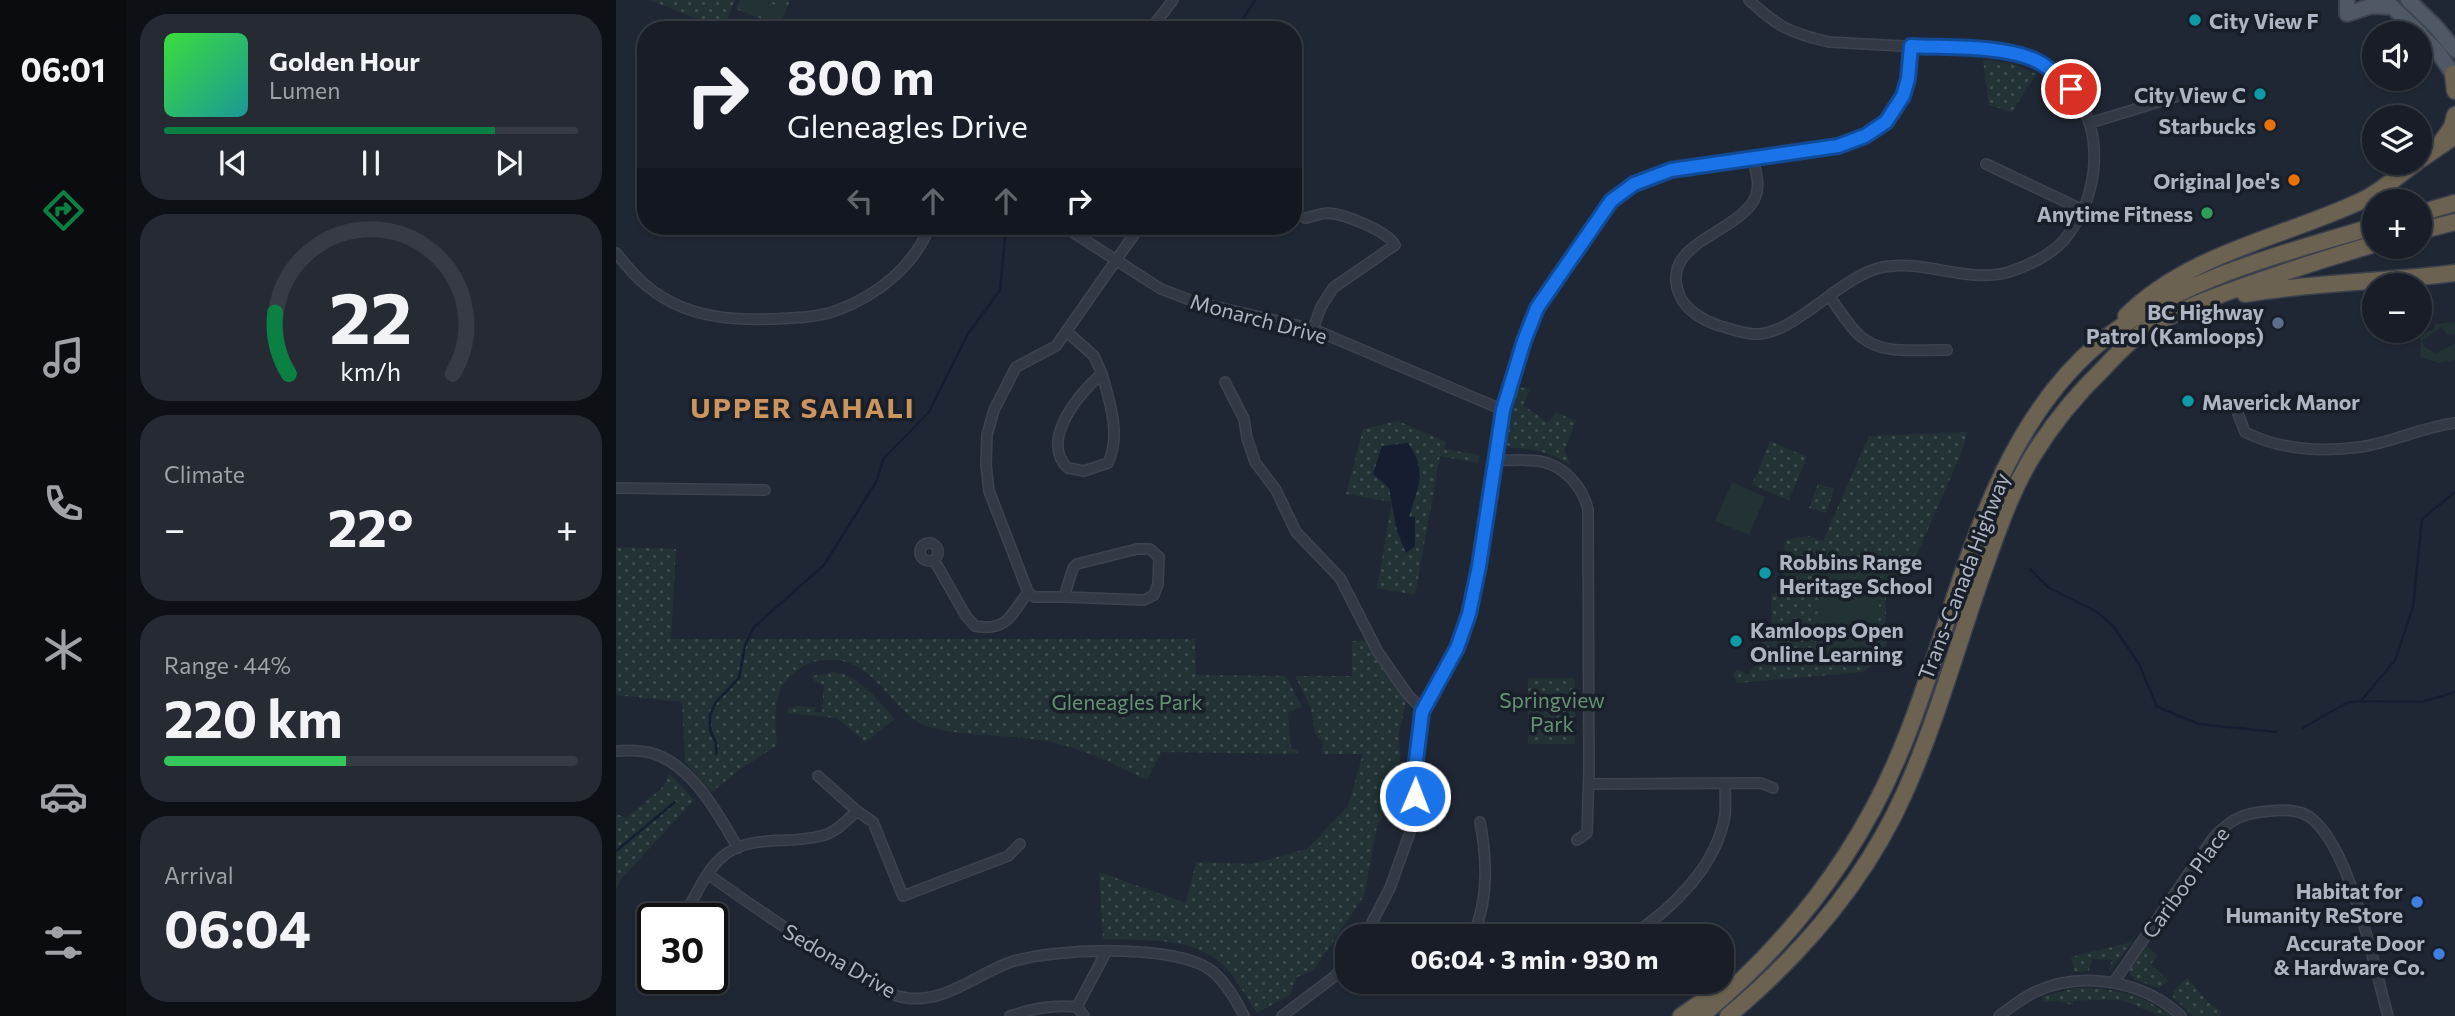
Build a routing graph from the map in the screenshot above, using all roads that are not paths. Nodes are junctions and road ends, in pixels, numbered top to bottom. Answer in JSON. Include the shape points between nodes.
{"nodes":[{"id":1,"x":1173,"y":0,"type":"edge"},
{"id":2,"x":1749,"y":0,"type":"edge"},
{"id":3,"x":2347,"y":0,"type":"edge"},
{"id":4,"x":2413,"y":2,"type":"edge"},
{"id":5,"x":2388,"y":4,"type":"edge"},
{"id":6,"x":1157,"y":21,"type":"edge"},
{"id":7,"x":2407,"y":21,"type":"edge"},
{"id":8,"x":1911,"y":46,"type":"junction"},
{"id":9,"x":2432,"y":48,"type":"edge"},
{"id":10,"x":2455,"y":50,"type":"edge"},
{"id":11,"x":2454,"y":75,"type":"edge"},
{"id":12,"x":2455,"y":91,"type":"edge"},
{"id":13,"x":2178,"y":96,"type":"dead end"},
{"id":14,"x":2455,"y":115,"type":"edge"},
{"id":15,"x":2090,"y":123,"type":"junction"},
{"id":16,"x":2455,"y":136,"type":"edge"},
{"id":17,"x":2437,"y":148,"type":"junction"},
{"id":18,"x":2432,"y":152,"type":"edge"},
{"id":19,"x":1753,"y":159,"type":"junction"},
{"id":20,"x":1986,"y":164,"type":"dead end"},
{"id":21,"x":2399,"y":175,"type":"edge"},
{"id":22,"x":2455,"y":203,"type":"edge"},
{"id":23,"x":2083,"y":210,"type":"junction"},
{"id":24,"x":2432,"y":210,"type":"edge"},
{"id":25,"x":1305,"y":218,"type":"dead end"},
{"id":26,"x":2455,"y":222,"type":"edge"},
{"id":27,"x":2432,"y":229,"type":"edge"},
{"id":28,"x":2362,"y":230,"type":"edge"},
{"id":29,"x":924,"y":235,"type":"edge"},
{"id":30,"x":1077,"y":235,"type":"edge"},
{"id":31,"x":1134,"y":235,"type":"edge"},
{"id":32,"x":2362,"y":248,"type":"edge"},
{"id":33,"x":616,"y":253,"type":"edge"},
{"id":34,"x":1117,"y":260,"type":"junction"},
{"id":35,"x":2455,"y":273,"type":"edge"},
{"id":36,"x":2432,"y":276,"type":"edge"},
{"id":37,"x":2432,"y":280,"type":"edge"},
{"id":38,"x":2455,"y":280,"type":"edge"},
{"id":39,"x":2362,"y":283,"type":"edge"},
{"id":40,"x":1829,"y":296,"type":"junction"},
{"id":41,"x":2191,"y":304,"type":"junction"},
{"id":42,"x":1313,"y":329,"type":"junction"},
{"id":43,"x":1066,"y":331,"type":"junction"},
{"id":44,"x":2098,"y":344,"type":"junction"},
{"id":45,"x":1947,"y":350,"type":"dead end"},
{"id":46,"x":1102,"y":374,"type":"junction"},
{"id":47,"x":1225,"y":382,"type":"dead end"},
{"id":48,"x":1503,"y":410,"type":"junction"},
{"id":49,"x":2238,"y":414,"type":"dead end"},
{"id":50,"x":2455,"y":423,"type":"edge"},
{"id":51,"x":1495,"y":460,"type":"junction"},
{"id":52,"x":616,"y":488,"type":"edge"},
{"id":53,"x":765,"y":490,"type":"dead end"},
{"id":54,"x":934,"y":560,"type":"dead end"},
{"id":55,"x":1028,"y":592,"type":"junction"},
{"id":56,"x":1064,"y":597,"type":"junction"},
{"id":57,"x":1422,"y":712,"type":"junction"},
{"id":58,"x":616,"y":751,"type":"edge"},
{"id":59,"x":818,"y":776,"type":"dead end"},
{"id":60,"x":1589,"y":783,"type":"junction"},
{"id":61,"x":1725,"y":783,"type":"junction"},
{"id":62,"x":1773,"y":788,"type":"dead end"},
{"id":63,"x":856,"y":811,"type":"junction"},
{"id":64,"x":1480,"y":822,"type":"dead end"},
{"id":65,"x":1577,"y":839,"type":"dead end"},
{"id":66,"x":1020,"y":844,"type":"dead end"},
{"id":67,"x":738,"y":848,"type":"junction"},
{"id":68,"x":709,"y":875,"type":"junction"},
{"id":69,"x":692,"y":903,"type":"edge"},
{"id":70,"x":1371,"y":924,"type":"edge"},
{"id":71,"x":1479,"y":924,"type":"edge"},
{"id":72,"x":1647,"y":924,"type":"edge"},
{"id":73,"x":1106,"y":952,"type":"junction"},
{"id":74,"x":1761,"y":961,"type":"junction"},
{"id":75,"x":1335,"y":976,"type":"edge"},
{"id":76,"x":2114,"y":982,"type":"junction"},
{"id":77,"x":1077,"y":1007,"type":"junction"},
{"id":78,"x":1285,"y":1015,"type":"edge"},
{"id":79,"x":1010,"y":1016,"type":"edge"},
{"id":80,"x":1084,"y":1016,"type":"edge"},
{"id":81,"x":1244,"y":1016,"type":"edge"},
{"id":82,"x":1299,"y":1016,"type":"edge"},
{"id":83,"x":1681,"y":1016,"type":"edge"},
{"id":84,"x":1701,"y":1016,"type":"edge"},
{"id":85,"x":1728,"y":1016,"type":"edge"},
{"id":86,"x":1999,"y":1016,"type":"edge"},
{"id":87,"x":2181,"y":1016,"type":"edge"},
{"id":88,"x":2388,"y":1016,"type":"edge"}],
"edges":[{"from":1,"to":6,"type":"street"},
{"from":2,"to":8,"type":"street","via":[[1775,24],[1803,36],[1829,42]]},
{"from":3,"to":5,"type":"main road","via":[[2347,14]]},
{"from":4,"to":10,"type":"main road"},
{"from":5,"to":7,"type":"main road"},
{"from":8,"to":15,"type":"street","via":[[2013,52],[2037,61],[2071,89]]},
{"from":8,"to":19,"type":"street","via":[[1903,96],[1886,122],[1838,146]]},
{"from":9,"to":11,"type":"main road"},
{"from":11,"to":12,"type":"highway"},
{"from":13,"to":15,"type":"street"},
{"from":14,"to":17,"type":"highway"},
{"from":15,"to":23,"type":"street","via":[[2095,151],[2093,180]]},
{"from":16,"to":17,"type":"highway"},
{"from":17,"to":18,"type":"highway"},
{"from":19,"to":40,"type":"street","via":[[1758,189],[1754,200],[1683,258],[1676,271],[1679,296],[1703,319],[1754,334],[1780,328]]},
{"from":19,"to":48,"type":"street","via":[[1671,170],[1634,184],[1611,201],[1537,308]]},
{"from":20,"to":23,"type":"street"},
{"from":21,"to":44,"type":"highway","via":[[2365,199],[2187,272],[2141,301]]},
{"from":22,"to":24,"type":"highway"},
{"from":23,"to":40,"type":"street","via":[[2063,242],[2040,259],[2009,272],[1978,277],[1908,266],[1882,267]]},
{"from":25,"to":42,"type":"street","via":[[1327,213],[1350,219],[1390,237],[1395,245],[1333,288]]},
{"from":26,"to":27,"type":"highway"},
{"from":28,"to":44,"type":"highway","name":"Trans-Canada Highway","via":[[2239,267],[2193,286]]},
{"from":29,"to":33,"type":"street","via":[[904,268],[875,292],[837,311],[798,318],[707,316],[671,302],[636,279]]},
{"from":30,"to":34,"type":"street","name":"Monarch Drive"},
{"from":31,"to":34,"type":"street"},
{"from":32,"to":41,"type":"highway","name":"Trans-Canada Highway"},
{"from":34,"to":42,"type":"street","name":"Monarch Drive","via":[[1161,289],[1195,302]]},
{"from":34,"to":43,"type":"street"},
{"from":35,"to":36,"type":"highway"},
{"from":37,"to":38,"type":"highway"},
{"from":39,"to":41,"type":"highway","via":[[2274,289]]},
{"from":40,"to":45,"type":"street","via":[[1858,335],[1872,345]]},
{"from":41,"to":85,"type":"highway","name":"Trans-Canada Highway","via":[[2139,334],[2086,385],[2031,458],[1992,547],[1905,792],[1881,838],[1804,944]]},
{"from":42,"to":48,"type":"street","name":"Monarch Drive"},
{"from":43,"to":46,"type":"street","via":[[1094,356]]},
{"from":43,"to":55,"type":"street","via":[[1056,346],[1016,367],[994,410],[987,445],[989,491]]},
{"from":44,"to":74,"type":"highway","name":"Trans-Canada Highway","via":[[2042,405],[2017,445],[1976,540],[1908,735],[1866,824],[1817,898]]},
{"from":46,"to":46,"type":"street","via":[[1114,449],[1108,463],[1084,471],[1068,468],[1058,456],[1062,421]]},
{"from":47,"to":57,"type":"street","via":[[1244,419],[1255,462],[1276,490],[1296,532],[1340,579],[1378,652]]},
{"from":48,"to":51,"type":"street"},
{"from":49,"to":50,"type":"street","via":[[2245,432],[2259,439],[2313,449],[2362,447]]},
{"from":51,"to":57,"type":"street","via":[[1469,614],[1457,648]]},
{"from":51,"to":60,"type":"street","via":[[1549,464],[1578,484],[1584,495],[1588,509]]},
{"from":52,"to":53,"type":"street"},
{"from":54,"to":55,"type":"street","via":[[975,626],[991,629],[1006,621]]},
{"from":55,"to":56,"type":"street","via":[[1034,597]]},
{"from":56,"to":56,"type":"street","via":[[1144,600],[1154,595],[1158,584],[1158,557],[1150,549],[1137,549],[1077,564]]},
{"from":57,"to":70,"type":"street","via":[[1410,832]]},
{"from":58,"to":67,"type":"street","via":[[655,754],[682,770],[711,803]]},
{"from":59,"to":63,"type":"street"},
{"from":60,"to":61,"type":"street"},
{"from":60,"to":65,"type":"street","via":[[1587,833]]},
{"from":61,"to":62,"type":"street","via":[[1761,783]]},
{"from":61,"to":72,"type":"street","via":[[1725,814],[1707,864]]},
{"from":63,"to":66,"type":"street","via":[[873,822],[903,896],[1008,856]]},
{"from":63,"to":67,"type":"street","via":[[823,836]]},
{"from":64,"to":71,"type":"street","via":[[1484,902]]},
{"from":67,"to":68,"type":"street","via":[[721,859]]},
{"from":68,"to":69,"type":"street"},
{"from":68,"to":73,"type":"street","name":"Sedona Drive","via":[[883,990],[906,998],[946,994],[1038,954]]},
{"from":73,"to":77,"type":"street"},
{"from":73,"to":81,"type":"street","name":"Sedona Drive","via":[[1191,960],[1211,970]]},
{"from":74,"to":83,"type":"highway"},
{"from":74,"to":84,"type":"highway","name":"Trans-Canada Highway"},
{"from":75,"to":78,"type":"street"},
{"from":76,"to":86,"type":"street","via":[[2066,982],[2037,991]]},
{"from":76,"to":87,"type":"street","via":[[2141,990]]},
{"from":76,"to":88,"type":"street","name":"Cariboo Place","via":[[2214,837],[2230,821],[2252,812],[2303,813],[2324,830],[2350,880]]},
{"from":77,"to":79,"type":"street","via":[[1046,1006]]},
{"from":77,"to":80,"type":"street"},
{"from":78,"to":82,"type":"street"}]}
